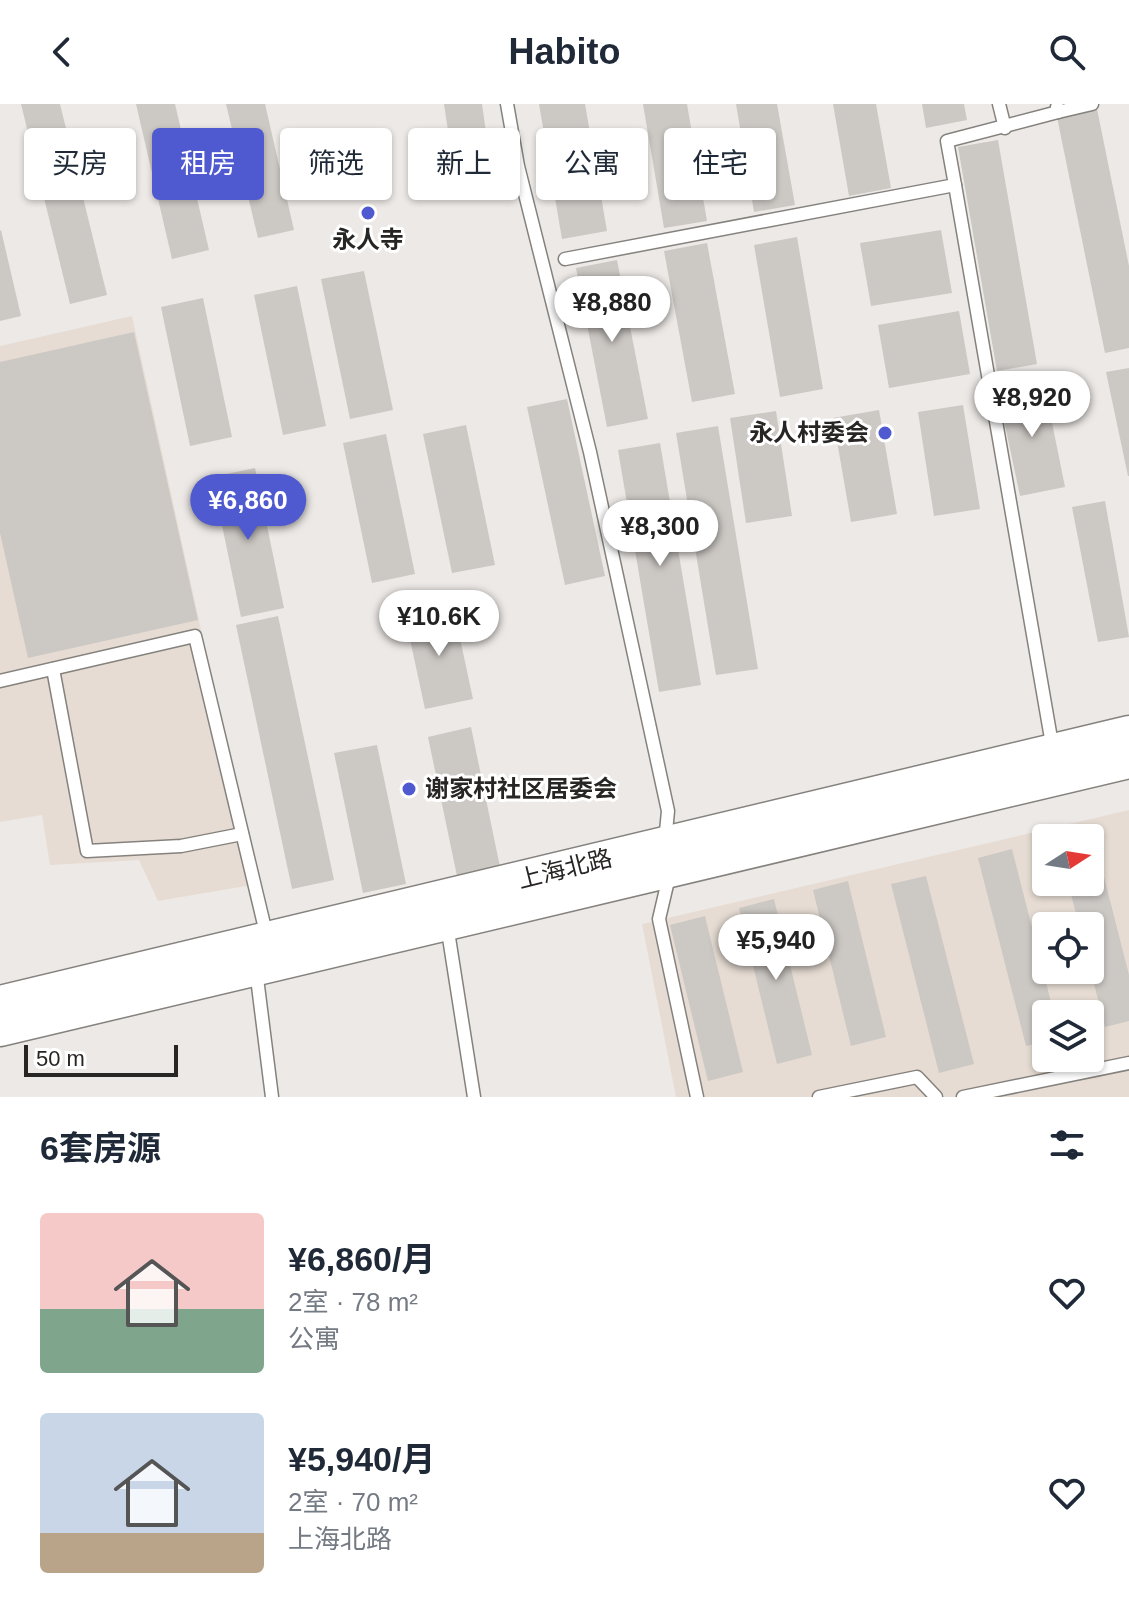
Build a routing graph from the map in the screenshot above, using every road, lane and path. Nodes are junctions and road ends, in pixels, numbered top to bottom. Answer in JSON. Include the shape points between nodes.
{"nodes":[{"id":1,"x":507,"y":104,"type":"edge"},
{"id":2,"x":999,"y":104,"type":"edge"},
{"id":3,"x":1092,"y":104,"type":"edge"},
{"id":4,"x":1057,"y":108,"type":"edge"},
{"id":5,"x":1005,"y":128,"type":"junction"},
{"id":6,"x":955,"y":185,"type":"junction"},
{"id":7,"x":565,"y":259,"type":"dead end"},
{"id":8,"x":53,"y":669,"type":"junction"},
{"id":9,"x":0,"y":681,"type":"edge"},
{"id":10,"x":1129,"y":733,"type":"edge"},
{"id":11,"x":1053,"y":750,"type":"junction"},
{"id":12,"x":1129,"y":761,"type":"edge"},
{"id":13,"x":242,"y":834,"type":"junction"},
{"id":14,"x":668,"y":857,"type":"junction"},
{"id":15,"x":447,"y":925,"type":"junction"},
{"id":16,"x":262,"y":955,"type":"junction"},
{"id":17,"x":0,"y":1003,"type":"edge"},
{"id":18,"x":0,"y":1029,"type":"edge"},
{"id":19,"x":1129,"y":1063,"type":"edge"},
{"id":20,"x":272,"y":1097,"type":"edge"},
{"id":21,"x":474,"y":1097,"type":"edge"},
{"id":22,"x":697,"y":1097,"type":"edge"},
{"id":23,"x":819,"y":1097,"type":"edge"},
{"id":24,"x":936,"y":1097,"type":"edge"},
{"id":25,"x":963,"y":1097,"type":"edge"}],
"edges":[{"from":1,"to":14,"type":"lane","via":[[668,811]]},
{"from":2,"to":5,"type":"lane"},
{"from":3,"to":4,"type":"lane"},
{"from":4,"to":5,"type":"lane"},
{"from":5,"to":6,"type":"lane","via":[[947,141]]},
{"from":6,"to":7,"type":"lane"},
{"from":6,"to":11,"type":"lane"},
{"from":8,"to":9,"type":"lane"},
{"from":8,"to":13,"type":"lane","via":[[87,851],[181,846]]},
{"from":8,"to":13,"type":"lane","via":[[195,636]]},
{"from":10,"to":11,"type":"main road","name":"上海北路"},
{"from":11,"to":14,"type":"main road","name":"上海北路"},
{"from":12,"to":14,"type":"main road","name":"上海北路"},
{"from":13,"to":16,"type":"lane"},
{"from":14,"to":15,"type":"main road","name":"上海北路"},
{"from":14,"to":16,"type":"main road","name":"上海北路"},
{"from":14,"to":22,"type":"lane","via":[[659,919]]},
{"from":15,"to":16,"type":"main road","name":"上海北路"},
{"from":15,"to":21,"type":"lane"},
{"from":16,"to":17,"type":"main road","name":"上海北路"},
{"from":16,"to":18,"type":"main road","name":"上海北路"},
{"from":16,"to":20,"type":"lane"},
{"from":19,"to":25,"type":"lane"},
{"from":23,"to":24,"type":"lane","via":[[917,1077]]}]}
